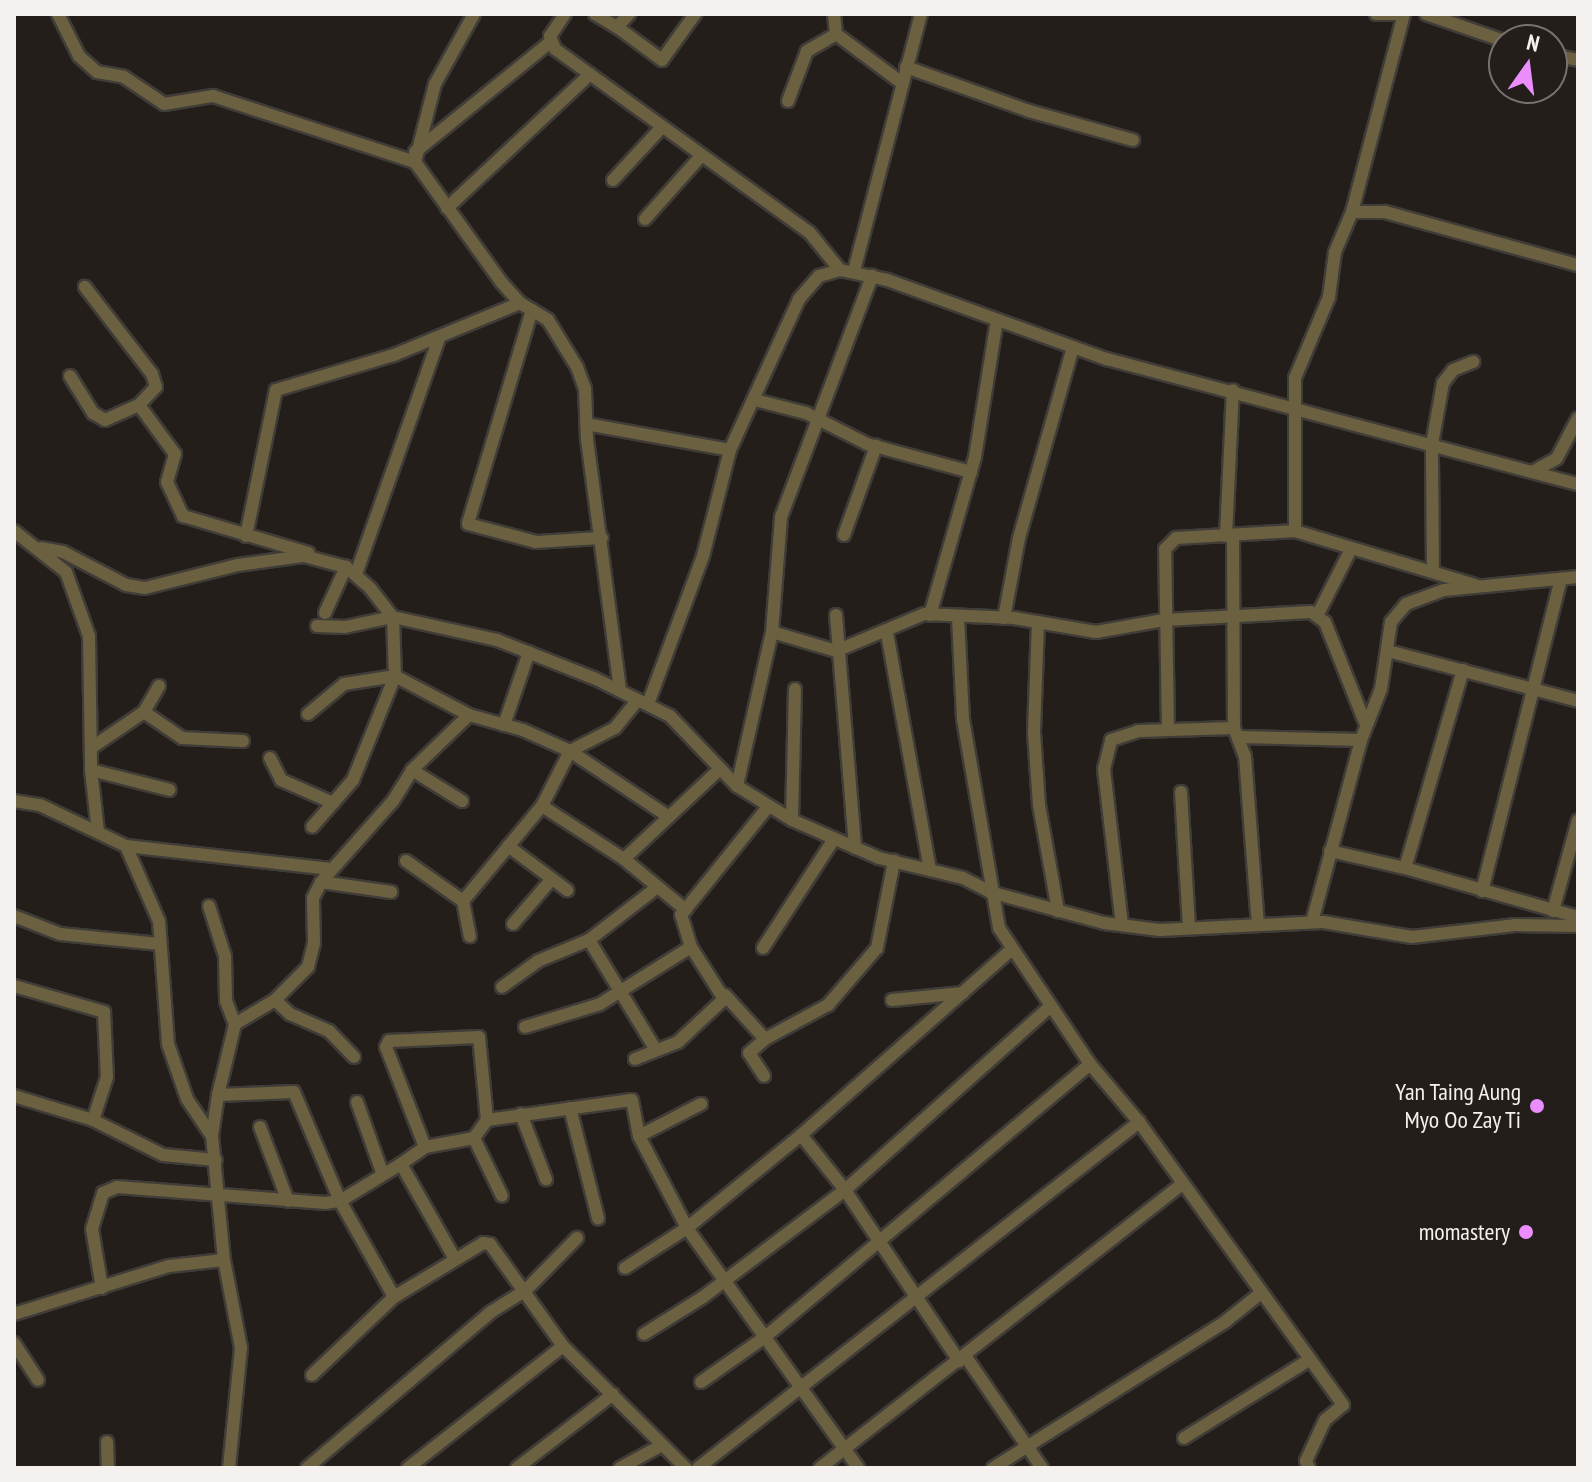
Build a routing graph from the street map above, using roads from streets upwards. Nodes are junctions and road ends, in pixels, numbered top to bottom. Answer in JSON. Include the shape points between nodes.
{"nodes":[{"id":1,"x":58,"y":14,"type":"edge"},
{"id":2,"x":474,"y":14,"type":"edge"},
{"id":3,"x":565,"y":14,"type":"edge"},
{"id":4,"x":595,"y":14,"type":"edge"},
{"id":5,"x":629,"y":14,"type":"edge"},
{"id":6,"x":695,"y":14,"type":"edge"},
{"id":7,"x":834,"y":14,"type":"edge"},
{"id":8,"x":921,"y":14,"type":"edge"},
{"id":9,"x":1376,"y":14,"type":"edge"},
{"id":10,"x":1404,"y":14,"type":"edge"},
{"id":11,"x":1426,"y":14,"type":"edge"},
{"id":12,"x":617,"y":27,"type":"junction"},
{"id":13,"x":836,"y":34,"type":"junction"},
{"id":14,"x":1488,"y":35,"type":"edge"},
{"id":15,"x":549,"y":43,"type":"junction"},
{"id":16,"x":906,"y":67,"type":"junction"},
{"id":17,"x":590,"y":74,"type":"junction"},
{"id":18,"x":902,"y":83,"type":"junction"},
{"id":19,"x":788,"y":101,"type":"dead end"},
{"id":20,"x":662,"y":127,"type":"junction"},
{"id":21,"x":1133,"y":140,"type":"dead end"},
{"id":22,"x":701,"y":156,"type":"junction"},
{"id":23,"x":415,"y":157,"type":"junction"},
{"id":24,"x":613,"y":180,"type":"dead end"},
{"id":25,"x":447,"y":208,"type":"junction"},
{"id":26,"x":1352,"y":212,"type":"junction"},
{"id":27,"x":645,"y":219,"type":"dead end"},
{"id":28,"x":1578,"y":265,"type":"edge"},
{"id":29,"x":840,"y":270,"type":"junction"},
{"id":30,"x":854,"y":271,"type":"junction"},
{"id":31,"x":872,"y":276,"type":"junction"},
{"id":32,"x":85,"y":287,"type":"dead end"},
{"id":33,"x":520,"y":303,"type":"junction"},
{"id":34,"x":532,"y":310,"type":"junction"},
{"id":35,"x":997,"y":320,"type":"junction"},
{"id":36,"x":439,"y":338,"type":"junction"},
{"id":37,"x":1073,"y":347,"type":"junction"},
{"id":38,"x":1473,"y":362,"type":"dead end"},
{"id":39,"x":70,"y":376,"type":"dead end"},
{"id":40,"x":1233,"y":390,"type":"junction"},
{"id":41,"x":755,"y":400,"type":"junction"},
{"id":42,"x":139,"y":405,"type":"junction"},
{"id":43,"x":1297,"y":411,"type":"junction"},
{"id":44,"x":1578,"y":418,"type":"edge"},
{"id":45,"x":818,"y":419,"type":"junction"},
{"id":46,"x":586,"y":424,"type":"junction"},
{"id":47,"x":1432,"y":444,"type":"junction"},
{"id":48,"x":876,"y":446,"type":"junction"},
{"id":49,"x":730,"y":450,"type":"junction"},
{"id":50,"x":1534,"y":471,"type":"junction"},
{"id":51,"x":971,"y":472,"type":"junction"},
{"id":52,"x":1578,"y":484,"type":"edge"},
{"id":53,"x":14,"y":531,"type":"edge"},
{"id":54,"x":1295,"y":531,"type":"junction"},
{"id":55,"x":844,"y":535,"type":"dead end"},
{"id":56,"x":246,"y":536,"type":"junction"},
{"id":57,"x":1230,"y":536,"type":"junction"},
{"id":58,"x":602,"y":538,"type":"junction"},
{"id":59,"x":41,"y":548,"type":"junction"},
{"id":60,"x":1351,"y":549,"type":"junction"},
{"id":61,"x":327,"y":560,"type":"junction"},
{"id":62,"x":351,"y":570,"type":"junction"},
{"id":63,"x":1433,"y":571,"type":"junction"},
{"id":64,"x":1578,"y":577,"type":"edge"},
{"id":65,"x":1561,"y":579,"type":"junction"},
{"id":66,"x":1479,"y":587,"type":"junction"},
{"id":67,"x":325,"y":613,"type":"dead end"},
{"id":68,"x":1318,"y":614,"type":"junction"},
{"id":69,"x":836,"y":615,"type":"dead end"},
{"id":70,"x":930,"y":615,"type":"junction"},
{"id":71,"x":1231,"y":616,"type":"junction"},
{"id":72,"x":393,"y":617,"type":"junction"},
{"id":73,"x":958,"y":617,"type":"junction"},
{"id":74,"x":1004,"y":618,"type":"junction"},
{"id":75,"x":1164,"y":620,"type":"junction"},
{"id":76,"x":1038,"y":622,"type":"junction"},
{"id":77,"x":317,"y":626,"type":"dead end"},
{"id":78,"x":772,"y":632,"type":"junction"},
{"id":79,"x":887,"y":633,"type":"junction"},
{"id":80,"x":836,"y":651,"type":"junction"},
{"id":81,"x":1388,"y":651,"type":"junction"},
{"id":82,"x":529,"y":652,"type":"junction"},
{"id":83,"x":1463,"y":670,"type":"junction"},
{"id":84,"x":395,"y":676,"type":"junction"},
{"id":85,"x":159,"y":686,"type":"dead end"},
{"id":86,"x":1533,"y":688,"type":"junction"},
{"id":87,"x":795,"y":689,"type":"dead end"},
{"id":88,"x":620,"y":691,"type":"junction"},
{"id":89,"x":1578,"y":701,"type":"edge"},
{"id":90,"x":642,"y":703,"type":"junction"},
{"id":91,"x":144,"y":712,"type":"junction"},
{"id":92,"x":308,"y":714,"type":"dead end"},
{"id":93,"x":469,"y":715,"type":"junction"},
{"id":94,"x":504,"y":725,"type":"junction"},
{"id":95,"x":1366,"y":725,"type":"junction"},
{"id":96,"x":1168,"y":730,"type":"junction"},
{"id":97,"x":1237,"y":733,"type":"junction"},
{"id":98,"x":1361,"y":740,"type":"junction"},
{"id":99,"x":243,"y":741,"type":"dead end"},
{"id":100,"x":91,"y":748,"type":"junction"},
{"id":101,"x":570,"y":751,"type":"junction"},
{"id":102,"x":270,"y":758,"type":"dead end"},
{"id":103,"x":720,"y":769,"type":"junction"},
{"id":104,"x":91,"y":770,"type":"junction"},
{"id":105,"x":412,"y":770,"type":"junction"},
{"id":106,"x":737,"y":786,"type":"junction"},
{"id":107,"x":170,"y":790,"type":"dead end"},
{"id":108,"x":1181,"y":792,"type":"dead end"},
{"id":109,"x":14,"y":801,"type":"edge"},
{"id":110,"x":462,"y":801,"type":"dead end"},
{"id":111,"x":333,"y":803,"type":"junction"},
{"id":112,"x":542,"y":806,"type":"junction"},
{"id":113,"x":767,"y":808,"type":"junction"},
{"id":114,"x":666,"y":815,"type":"junction"},
{"id":115,"x":792,"y":820,"type":"junction"},
{"id":116,"x":1578,"y":820,"type":"edge"},
{"id":117,"x":312,"y":827,"type":"dead end"},
{"id":118,"x":98,"y":831,"type":"junction"},
{"id":119,"x":834,"y":839,"type":"junction"},
{"id":120,"x":126,"y":846,"type":"junction"},
{"id":121,"x":508,"y":846,"type":"junction"},
{"id":122,"x":855,"y":848,"type":"junction"},
{"id":123,"x":1330,"y":851,"type":"junction"},
{"id":124,"x":624,"y":859,"type":"junction"},
{"id":125,"x":406,"y":861,"type":"dead end"},
{"id":126,"x":894,"y":861,"type":"junction"},
{"id":127,"x":1405,"y":868,"type":"junction"},
{"id":128,"x":331,"y":869,"type":"junction"},
{"id":129,"x":930,"y":870,"type":"junction"},
{"id":130,"x":551,"y":880,"type":"junction"},
{"id":131,"x":321,"y":882,"type":"junction"},
{"id":132,"x":656,"y":888,"type":"junction"},
{"id":133,"x":567,"y":890,"type":"dead end"},
{"id":134,"x":1482,"y":891,"type":"junction"},
{"id":135,"x":391,"y":892,"type":"dead end"},
{"id":136,"x":990,"y":892,"type":"junction"},
{"id":137,"x":463,"y":901,"type":"junction"},
{"id":138,"x":209,"y":906,"type":"dead end"},
{"id":139,"x":686,"y":910,"type":"junction"},
{"id":140,"x":1058,"y":911,"type":"junction"},
{"id":141,"x":1553,"y":911,"type":"junction"},
{"id":142,"x":14,"y":916,"type":"edge"},
{"id":143,"x":1578,"y":917,"type":"edge"},
{"id":144,"x":1312,"y":922,"type":"junction"},
{"id":145,"x":513,"y":924,"type":"dead end"},
{"id":146,"x":1258,"y":924,"type":"junction"},
{"id":147,"x":1122,"y":925,"type":"junction"},
{"id":148,"x":1578,"y":926,"type":"edge"},
{"id":149,"x":1189,"y":928,"type":"junction"},
{"id":150,"x":470,"y":936,"type":"dead end"},
{"id":151,"x":589,"y":940,"type":"junction"},
{"id":152,"x":160,"y":944,"type":"junction"},
{"id":153,"x":691,"y":947,"type":"junction"},
{"id":154,"x":763,"y":948,"type":"dead end"},
{"id":155,"x":1012,"y":949,"type":"junction"},
{"id":156,"x":14,"y":986,"type":"edge"},
{"id":157,"x":502,"y":987,"type":"dead end"},
{"id":158,"x":623,"y":993,"type":"junction"},
{"id":159,"x":963,"y":993,"type":"junction"},
{"id":160,"x":725,"y":995,"type":"junction"},
{"id":161,"x":275,"y":1000,"type":"junction"},
{"id":162,"x":892,"y":1000,"type":"dead end"},
{"id":163,"x":1050,"y":1007,"type":"junction"},
{"id":164,"x":235,"y":1024,"type":"junction"},
{"id":165,"x":525,"y":1027,"type":"dead end"},
{"id":166,"x":765,"y":1039,"type":"junction"},
{"id":167,"x":656,"y":1050,"type":"junction"},
{"id":168,"x":354,"y":1057,"type":"dead end"},
{"id":169,"x":635,"y":1059,"type":"dead end"},
{"id":170,"x":1090,"y":1064,"type":"junction"},
{"id":171,"x":764,"y":1076,"type":"dead end"},
{"id":172,"x":218,"y":1095,"type":"junction"},
{"id":173,"x":14,"y":1096,"type":"edge"},
{"id":174,"x":357,"y":1102,"type":"dead end"},
{"id":175,"x":701,"y":1104,"type":"dead end"},
{"id":176,"x":570,"y":1108,"type":"junction"},
{"id":177,"x":521,"y":1114,"type":"junction"},
{"id":178,"x":93,"y":1120,"type":"junction"},
{"id":179,"x":487,"y":1120,"type":"junction"},
{"id":180,"x":1139,"y":1122,"type":"junction"},
{"id":181,"x":260,"y":1127,"type":"dead end"},
{"id":182,"x":801,"y":1135,"type":"junction"},
{"id":183,"x":212,"y":1136,"type":"junction"},
{"id":184,"x":639,"y":1136,"type":"junction"},
{"id":185,"x":474,"y":1138,"type":"junction"},
{"id":186,"x":425,"y":1147,"type":"junction"},
{"id":187,"x":216,"y":1160,"type":"junction"},
{"id":188,"x":401,"y":1164,"type":"junction"},
{"id":189,"x":383,"y":1175,"type":"junction"},
{"id":190,"x":546,"y":1179,"type":"dead end"},
{"id":191,"x":1181,"y":1185,"type":"junction"},
{"id":192,"x":845,"y":1190,"type":"junction"},
{"id":193,"x":221,"y":1195,"type":"junction"},
{"id":194,"x":502,"y":1196,"type":"dead end"},
{"id":195,"x":288,"y":1201,"type":"junction"},
{"id":196,"x":340,"y":1201,"type":"junction"},
{"id":197,"x":598,"y":1218,"type":"dead end"},
{"id":198,"x":687,"y":1228,"type":"junction"},
{"id":199,"x":577,"y":1238,"type":"dead end"},
{"id":200,"x":879,"y":1240,"type":"junction"},
{"id":201,"x":455,"y":1259,"type":"junction"},
{"id":202,"x":224,"y":1260,"type":"junction"},
{"id":203,"x":625,"y":1268,"type":"dead end"},
{"id":204,"x":726,"y":1280,"type":"junction"},
{"id":205,"x":102,"y":1288,"type":"junction"},
{"id":206,"x":526,"y":1290,"type":"junction"},
{"id":207,"x":1261,"y":1293,"type":"junction"},
{"id":208,"x":394,"y":1297,"type":"junction"},
{"id":209,"x":917,"y":1297,"type":"junction"},
{"id":210,"x":14,"y":1314,"type":"edge"},
{"id":211,"x":644,"y":1334,"type":"dead end"},
{"id":212,"x":765,"y":1337,"type":"junction"},
{"id":213,"x":14,"y":1343,"type":"edge"},
{"id":214,"x":563,"y":1346,"type":"junction"},
{"id":215,"x":963,"y":1359,"type":"junction"},
{"id":216,"x":1309,"y":1360,"type":"junction"},
{"id":217,"x":312,"y":1375,"type":"dead end"},
{"id":218,"x":38,"y":1380,"type":"dead end"},
{"id":219,"x":701,"y":1382,"type":"dead end"},
{"id":220,"x":804,"y":1389,"type":"junction"},
{"id":221,"x":613,"y":1394,"type":"junction"},
{"id":222,"x":1184,"y":1438,"type":"dead end"},
{"id":223,"x":107,"y":1442,"type":"dead end"},
{"id":224,"x":1030,"y":1443,"type":"junction"},
{"id":225,"x":662,"y":1445,"type":"junction"},
{"id":226,"x":846,"y":1449,"type":"junction"},
{"id":227,"x":108,"y":1468,"type":"edge"},
{"id":228,"x":229,"y":1468,"type":"edge"},
{"id":229,"x":307,"y":1468,"type":"edge"},
{"id":230,"x":408,"y":1468,"type":"edge"},
{"id":231,"x":517,"y":1468,"type":"edge"},
{"id":232,"x":620,"y":1468,"type":"edge"},
{"id":233,"x":686,"y":1468,"type":"edge"},
{"id":234,"x":698,"y":1468,"type":"edge"},
{"id":235,"x":820,"y":1468,"type":"edge"},
{"id":236,"x":858,"y":1468,"type":"edge"},
{"id":237,"x":993,"y":1468,"type":"edge"},
{"id":238,"x":1042,"y":1468,"type":"edge"},
{"id":239,"x":1309,"y":1468,"type":"edge"}],
"edges":[{"from":1,"to":23,"type":"street","via":[[79,56],[97,72],[124,77],[164,104],[213,96]]},
{"from":2,"to":23,"type":"street","via":[[435,84]]},
{"from":3,"to":15,"type":"street"},
{"from":4,"to":12,"type":"street"},
{"from":5,"to":12,"type":"street"},
{"from":6,"to":12,"type":"street","via":[[662,60]]},
{"from":7,"to":13,"type":"street"},
{"from":8,"to":16,"type":"street"},
{"from":9,"to":10,"type":"street"},
{"from":10,"to":26,"type":"street"},
{"from":11,"to":14,"type":"street"},
{"from":13,"to":18,"type":"street"},
{"from":13,"to":19,"type":"street","via":[[807,51]]},
{"from":15,"to":17,"type":"street"},
{"from":15,"to":23,"type":"street"},
{"from":16,"to":18,"type":"street"},
{"from":16,"to":21,"type":"street","via":[[1029,111]]},
{"from":17,"to":20,"type":"street"},
{"from":17,"to":25,"type":"street"},
{"from":18,"to":30,"type":"street"},
{"from":20,"to":22,"type":"street"},
{"from":20,"to":24,"type":"street"},
{"from":22,"to":27,"type":"street"},
{"from":22,"to":29,"type":"street","via":[[810,233]]},
{"from":23,"to":25,"type":"street"},
{"from":25,"to":33,"type":"street"},
{"from":26,"to":28,"type":"street","via":[[1385,212]]},
{"from":26,"to":43,"type":"street","via":[[1335,252],[1329,297],[1301,358]]},
{"from":29,"to":30,"type":"street"},
{"from":29,"to":41,"type":"street","via":[[819,276],[799,299]]},
{"from":30,"to":31,"type":"street"},
{"from":31,"to":35,"type":"street"},
{"from":31,"to":45,"type":"street"},
{"from":32,"to":42,"type":"street","via":[[152,374],[153,394]]},
{"from":33,"to":34,"type":"street"},
{"from":33,"to":36,"type":"street"},
{"from":34,"to":46,"type":"street","via":[[548,320],[577,367],[585,389]]},
{"from":34,"to":58,"type":"street","via":[[468,524],[536,542]]},
{"from":35,"to":37,"type":"street"},
{"from":35,"to":51,"type":"street"},
{"from":36,"to":56,"type":"street","via":[[276,390]]},
{"from":36,"to":62,"type":"street"},
{"from":37,"to":40,"type":"street"},
{"from":37,"to":74,"type":"street","via":[[1019,538]]},
{"from":38,"to":47,"type":"street","via":[[1453,370],[1443,383]]},
{"from":39,"to":42,"type":"street","via":[[101,418]]},
{"from":40,"to":43,"type":"street"},
{"from":40,"to":57,"type":"street"},
{"from":41,"to":45,"type":"street"},
{"from":41,"to":49,"type":"street"},
{"from":42,"to":56,"type":"street","via":[[175,454],[167,482],[179,512]]},
{"from":43,"to":47,"type":"street"},
{"from":43,"to":54,"type":"street"},
{"from":44,"to":50,"type":"street","via":[[1557,458]]},
{"from":45,"to":48,"type":"street"},
{"from":45,"to":78,"type":"street","via":[[781,517]]},
{"from":46,"to":49,"type":"street"},
{"from":46,"to":58,"type":"street"},
{"from":47,"to":50,"type":"street"},
{"from":47,"to":63,"type":"street"},
{"from":48,"to":51,"type":"street"},
{"from":48,"to":55,"type":"street"},
{"from":49,"to":90,"type":"street","via":[[703,556]]},
{"from":50,"to":52,"type":"street"},
{"from":51,"to":70,"type":"street"},
{"from":53,"to":59,"type":"street"},
{"from":54,"to":57,"type":"street"},
{"from":54,"to":60,"type":"street"},
{"from":56,"to":61,"type":"street"},
{"from":57,"to":71,"type":"street"},
{"from":57,"to":75,"type":"street","via":[[1168,542]]},
{"from":58,"to":88,"type":"street"},
{"from":59,"to":61,"type":"street","via":[[63,552],[126,585],[145,588],[278,558]]},
{"from":59,"to":100,"type":"street","via":[[66,572],[89,636]]},
{"from":60,"to":63,"type":"street"},
{"from":60,"to":68,"type":"street"},
{"from":61,"to":62,"type":"street"},
{"from":62,"to":67,"type":"street"},
{"from":62,"to":72,"type":"street"},
{"from":63,"to":66,"type":"street"},
{"from":64,"to":65,"type":"street"},
{"from":65,"to":66,"type":"street"},
{"from":65,"to":86,"type":"street"},
{"from":66,"to":81,"type":"street","via":[[1444,590],[1406,604],[1391,622]]},
{"from":68,"to":71,"type":"street"},
{"from":68,"to":95,"type":"street"},
{"from":69,"to":80,"type":"street"},
{"from":70,"to":73,"type":"street"},
{"from":70,"to":79,"type":"street"},
{"from":71,"to":75,"type":"street"},
{"from":71,"to":97,"type":"street"},
{"from":72,"to":77,"type":"street","via":[[345,627]]},
{"from":72,"to":82,"type":"street"},
{"from":72,"to":84,"type":"street"},
{"from":73,"to":74,"type":"street"},
{"from":73,"to":136,"type":"street","via":[[963,719]]},
{"from":74,"to":76,"type":"street"},
{"from":75,"to":76,"type":"street","via":[[1096,632]]},
{"from":75,"to":96,"type":"street"},
{"from":76,"to":140,"type":"street","via":[[1037,776]]},
{"from":78,"to":80,"type":"street"},
{"from":78,"to":106,"type":"street"},
{"from":79,"to":80,"type":"street"},
{"from":79,"to":129,"type":"street"},
{"from":80,"to":122,"type":"street"},
{"from":81,"to":83,"type":"street"},
{"from":81,"to":95,"type":"street","via":[[1381,689]]},
{"from":82,"to":88,"type":"street"},
{"from":82,"to":94,"type":"street"},
{"from":83,"to":86,"type":"street"},
{"from":83,"to":127,"type":"street"},
{"from":84,"to":92,"type":"street","via":[[344,684]]},
{"from":84,"to":93,"type":"street"},
{"from":84,"to":111,"type":"street","via":[[353,780]]},
{"from":85,"to":91,"type":"street"},
{"from":86,"to":89,"type":"street"},
{"from":86,"to":134,"type":"street"},
{"from":87,"to":115,"type":"street"},
{"from":88,"to":90,"type":"street"},
{"from":90,"to":101,"type":"street","via":[[615,728]]},
{"from":90,"to":103,"type":"street","via":[[670,716]]},
{"from":91,"to":99,"type":"street","via":[[182,738]]},
{"from":91,"to":100,"type":"street"},
{"from":93,"to":94,"type":"street"},
{"from":93,"to":105,"type":"street"},
{"from":94,"to":101,"type":"street"},
{"from":95,"to":98,"type":"street"},
{"from":96,"to":97,"type":"street"},
{"from":96,"to":147,"type":"street","via":[[1138,731],[1111,740],[1106,757]]},
{"from":97,"to":98,"type":"street"},
{"from":97,"to":146,"type":"street"},
{"from":98,"to":123,"type":"street"},
{"from":100,"to":104,"type":"street"},
{"from":101,"to":112,"type":"street"},
{"from":101,"to":114,"type":"street"},
{"from":102,"to":111,"type":"street","via":[[281,780]]},
{"from":103,"to":106,"type":"street"},
{"from":103,"to":114,"type":"street"},
{"from":104,"to":107,"type":"street"},
{"from":104,"to":118,"type":"street"},
{"from":105,"to":110,"type":"street"},
{"from":105,"to":128,"type":"street","via":[[393,801]]},
{"from":106,"to":113,"type":"street"},
{"from":108,"to":149,"type":"street"},
{"from":109,"to":118,"type":"street","via":[[40,805]]},
{"from":111,"to":117,"type":"street"},
{"from":112,"to":121,"type":"street"},
{"from":112,"to":124,"type":"street"},
{"from":113,"to":115,"type":"street"},
{"from":113,"to":139,"type":"street"},
{"from":114,"to":124,"type":"street"},
{"from":115,"to":119,"type":"street"},
{"from":116,"to":141,"type":"street"},
{"from":118,"to":120,"type":"street"},
{"from":119,"to":122,"type":"street"},
{"from":119,"to":154,"type":"street"},
{"from":120,"to":128,"type":"street"},
{"from":120,"to":152,"type":"street","via":[[159,921]]},
{"from":121,"to":130,"type":"street"},
{"from":121,"to":137,"type":"street"},
{"from":122,"to":126,"type":"street"},
{"from":123,"to":127,"type":"street"},
{"from":123,"to":144,"type":"street"},
{"from":124,"to":132,"type":"street"},
{"from":125,"to":137,"type":"street"},
{"from":126,"to":129,"type":"street"},
{"from":126,"to":166,"type":"street","via":[[870,959],[828,1005]]},
{"from":127,"to":134,"type":"street"},
{"from":128,"to":131,"type":"street"},
{"from":129,"to":136,"type":"street"},
{"from":130,"to":133,"type":"street"},
{"from":130,"to":145,"type":"street"},
{"from":131,"to":135,"type":"street"},
{"from":131,"to":161,"type":"street","via":[[313,898],[314,943],[308,967]]},
{"from":132,"to":139,"type":"street"},
{"from":132,"to":151,"type":"street"},
{"from":134,"to":141,"type":"street"},
{"from":136,"to":140,"type":"street"},
{"from":136,"to":155,"type":"street","via":[[999,928]]},
{"from":137,"to":150,"type":"street"},
{"from":138,"to":164,"type":"street","via":[[225,956],[226,1001]]},
{"from":139,"to":153,"type":"street","via":[[680,923]]},
{"from":140,"to":147,"type":"street"},
{"from":141,"to":143,"type":"street"},
{"from":142,"to":152,"type":"street","via":[[60,934]]},
{"from":144,"to":146,"type":"street"},
{"from":144,"to":148,"type":"street","via":[[1412,937],[1515,925]]},
{"from":146,"to":149,"type":"street"},
{"from":147,"to":149,"type":"street"},
{"from":151,"to":157,"type":"street","via":[[538,961]]},
{"from":151,"to":158,"type":"street"},
{"from":152,"to":183,"type":"street","via":[[168,1044],[187,1099]]},
{"from":153,"to":158,"type":"street"},
{"from":153,"to":160,"type":"street"},
{"from":155,"to":159,"type":"street"},
{"from":155,"to":163,"type":"street"},
{"from":156,"to":178,"type":"street","via":[[104,1012],[107,1077]]},
{"from":158,"to":165,"type":"street","via":[[574,1015]]},
{"from":158,"to":167,"type":"street"},
{"from":159,"to":162,"type":"street"},
{"from":159,"to":182,"type":"street"},
{"from":160,"to":166,"type":"street"},
{"from":160,"to":167,"type":"street","via":[[678,1042]]},
{"from":161,"to":164,"type":"street"},
{"from":161,"to":168,"type":"street","via":[[290,1014],[329,1031]]},
{"from":163,"to":170,"type":"street"},
{"from":163,"to":192,"type":"street"},
{"from":164,"to":172,"type":"street"},
{"from":166,"to":171,"type":"street","via":[[749,1053]]},
{"from":167,"to":169,"type":"street"},
{"from":170,"to":180,"type":"street"},
{"from":170,"to":200,"type":"street"},
{"from":172,"to":183,"type":"street"},
{"from":172,"to":196,"type":"street","via":[[294,1092]]},
{"from":173,"to":178,"type":"street"},
{"from":174,"to":189,"type":"street"},
{"from":175,"to":184,"type":"street"},
{"from":176,"to":177,"type":"street"},
{"from":176,"to":184,"type":"street","via":[[632,1100]]},
{"from":176,"to":197,"type":"street"},
{"from":177,"to":179,"type":"street"},
{"from":177,"to":190,"type":"street"},
{"from":178,"to":187,"type":"street","via":[[163,1155]]},
{"from":179,"to":185,"type":"street"},
{"from":179,"to":186,"type":"street","via":[[479,1037],[389,1041],[386,1047]]},
{"from":180,"to":191,"type":"street"},
{"from":180,"to":209,"type":"street"},
{"from":181,"to":195,"type":"street"},
{"from":182,"to":192,"type":"street"},
{"from":182,"to":198,"type":"street"},
{"from":183,"to":187,"type":"street"},
{"from":184,"to":198,"type":"street"},
{"from":185,"to":186,"type":"street"},
{"from":185,"to":194,"type":"street"},
{"from":186,"to":188,"type":"street"},
{"from":187,"to":193,"type":"street"},
{"from":188,"to":189,"type":"street"},
{"from":188,"to":201,"type":"street"},
{"from":189,"to":196,"type":"street"},
{"from":191,"to":207,"type":"street"},
{"from":191,"to":215,"type":"street"},
{"from":192,"to":200,"type":"street"},
{"from":192,"to":204,"type":"street"},
{"from":193,"to":195,"type":"street"},
{"from":193,"to":202,"type":"street"},
{"from":193,"to":205,"type":"street","via":[[117,1187],[103,1193],[92,1229]]},
{"from":195,"to":196,"type":"street"},
{"from":196,"to":208,"type":"street"},
{"from":198,"to":203,"type":"street"},
{"from":198,"to":204,"type":"street"},
{"from":199,"to":206,"type":"street"},
{"from":200,"to":209,"type":"street"},
{"from":200,"to":212,"type":"street"},
{"from":201,"to":206,"type":"street","via":[[490,1244]]},
{"from":201,"to":208,"type":"street"},
{"from":202,"to":205,"type":"street","via":[[169,1266]]},
{"from":202,"to":228,"type":"street","via":[[241,1348]]},
{"from":204,"to":211,"type":"street"},
{"from":204,"to":212,"type":"street"},
{"from":205,"to":210,"type":"street"},
{"from":206,"to":214,"type":"street"},
{"from":206,"to":229,"type":"street","via":[[491,1312]]},
{"from":207,"to":216,"type":"street"},
{"from":207,"to":224,"type":"street","via":[[1226,1321]]},
{"from":208,"to":217,"type":"street"},
{"from":209,"to":215,"type":"street"},
{"from":209,"to":220,"type":"street"},
{"from":212,"to":219,"type":"street"},
{"from":212,"to":220,"type":"street"},
{"from":213,"to":218,"type":"street"},
{"from":214,"to":221,"type":"street"},
{"from":214,"to":230,"type":"street"},
{"from":215,"to":224,"type":"street"},
{"from":215,"to":226,"type":"street"},
{"from":216,"to":222,"type":"street"},
{"from":216,"to":239,"type":"street","via":[[1343,1405],[1325,1420],[1306,1461]]},
{"from":220,"to":226,"type":"street"},
{"from":220,"to":234,"type":"street"},
{"from":221,"to":225,"type":"street"},
{"from":221,"to":231,"type":"street"},
{"from":223,"to":227,"type":"street"},
{"from":224,"to":237,"type":"street"},
{"from":224,"to":238,"type":"street"},
{"from":225,"to":232,"type":"street"},
{"from":225,"to":233,"type":"street"},
{"from":226,"to":235,"type":"street"},
{"from":226,"to":236,"type":"street"}]}
